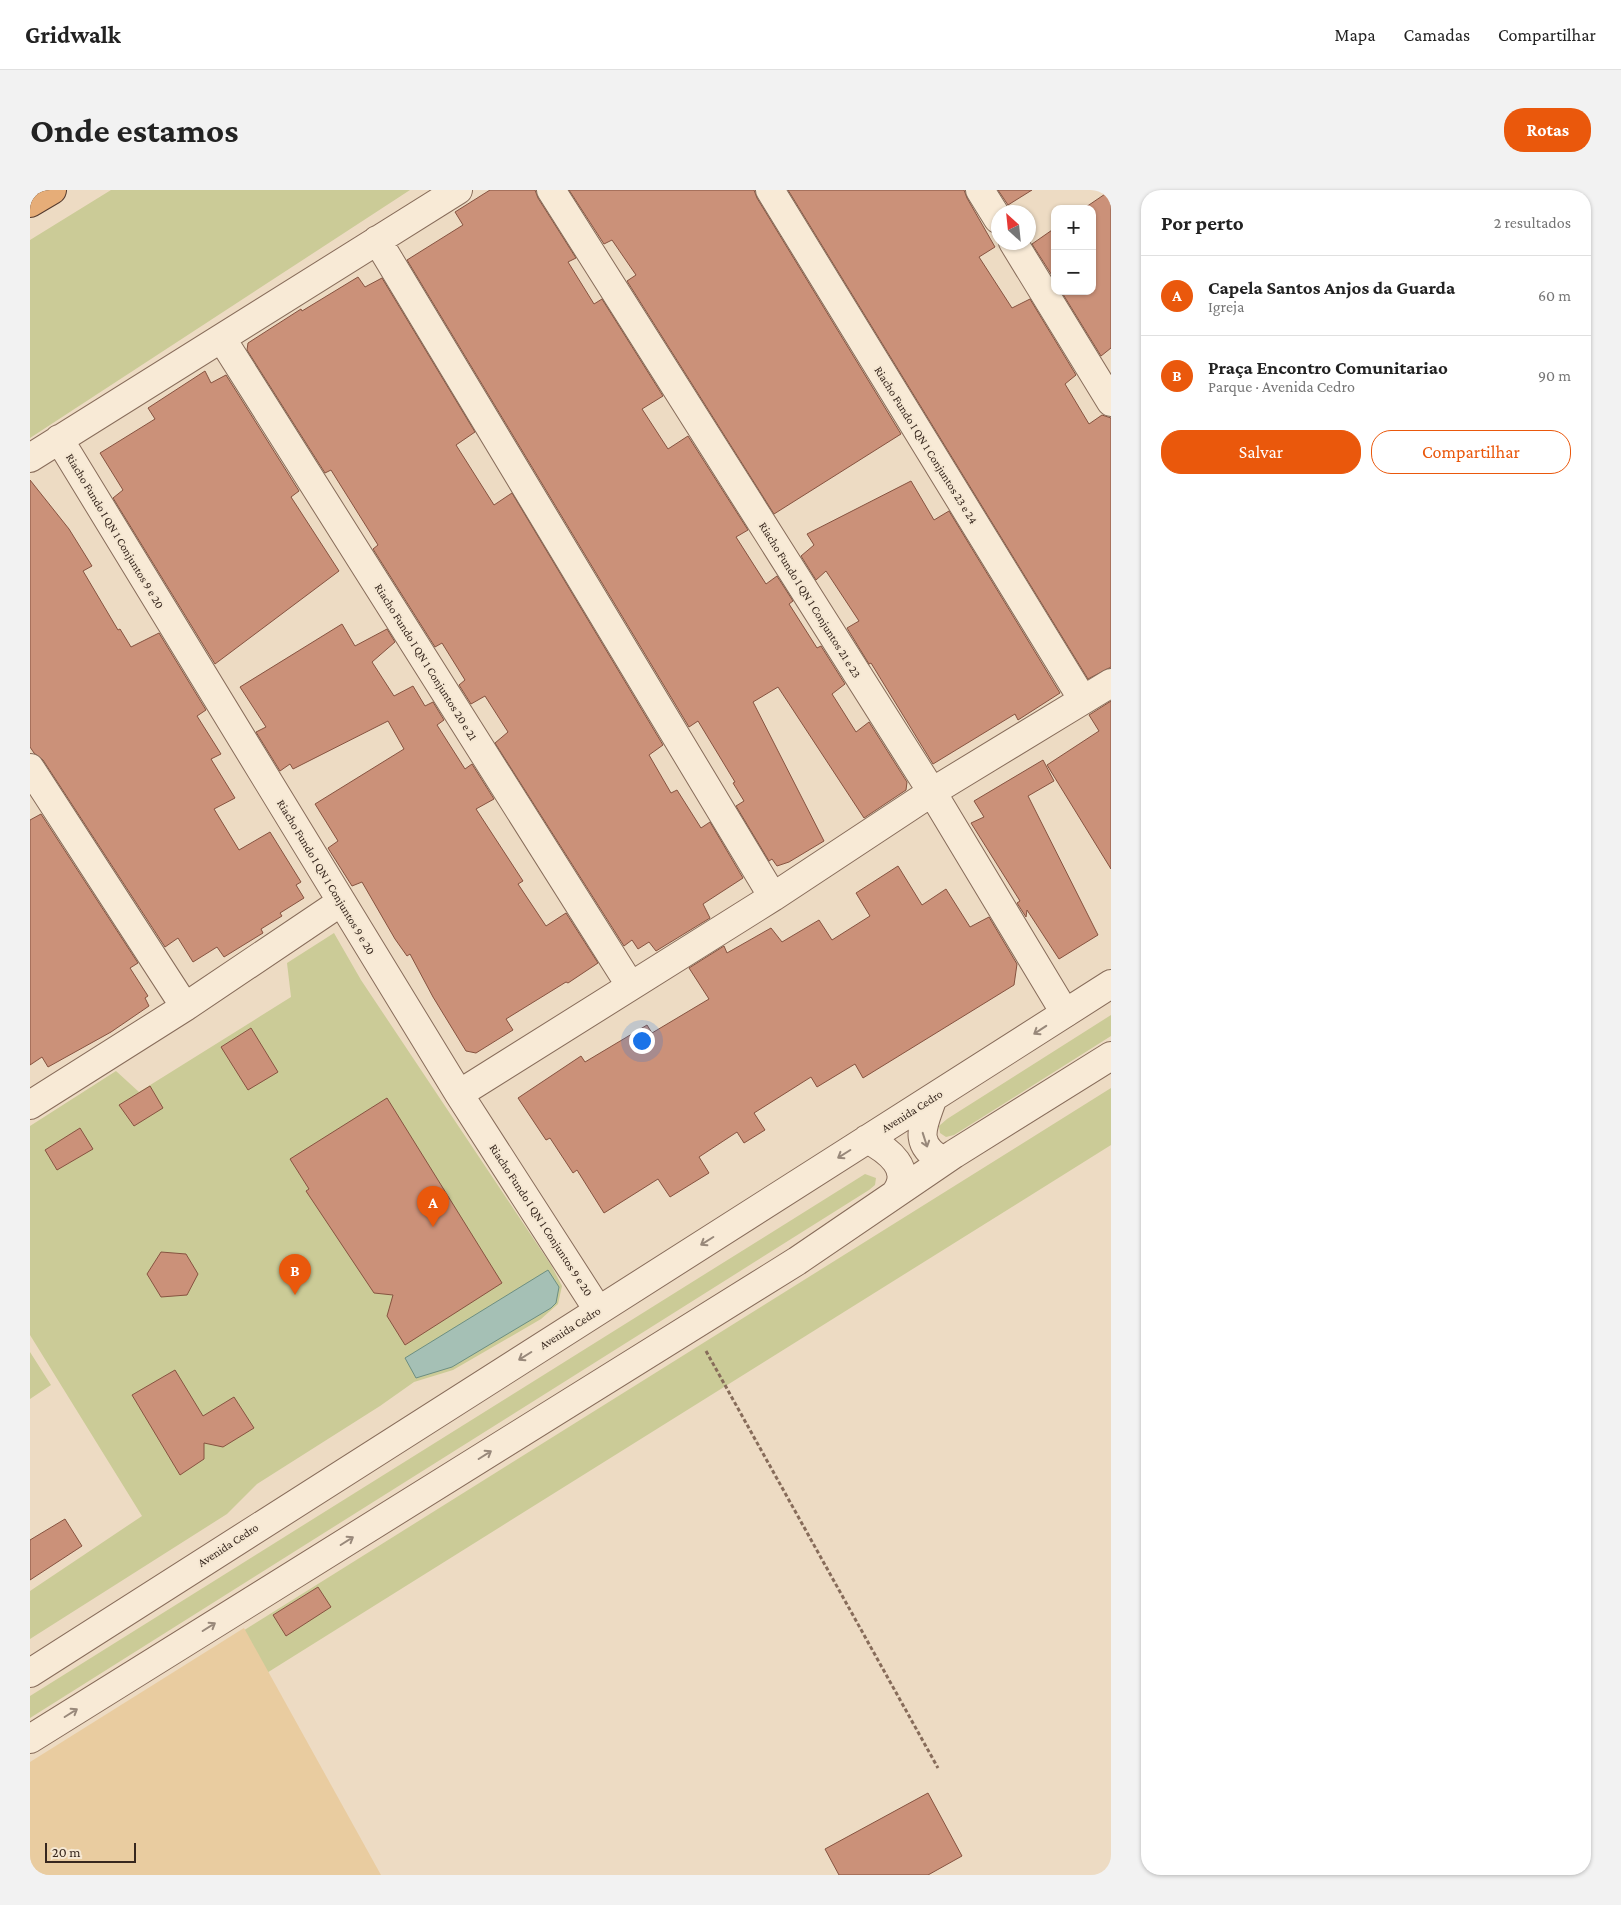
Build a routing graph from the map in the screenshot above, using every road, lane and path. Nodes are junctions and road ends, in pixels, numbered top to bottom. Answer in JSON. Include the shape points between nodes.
{"nodes":[{"id":1,"x":52,"y":190,"type":"edge"},
{"id":2,"x":458,"y":190,"type":"edge"},
{"id":3,"x":551,"y":190,"type":"edge"},
{"id":4,"x":770,"y":190,"type":"edge"},
{"id":5,"x":980,"y":190,"type":"edge"},
{"id":6,"x":30,"y":203,"type":"edge"},
{"id":7,"x":991,"y":208,"type":"edge"},
{"id":8,"x":377,"y":240,"type":"junction"},
{"id":9,"x":1018,"y":250,"type":"edge"},
{"id":10,"x":222,"y":339,"type":"junction"},
{"id":11,"x":1111,"y":402,"type":"edge"},
{"id":12,"x":60,"y":439,"type":"junction"},
{"id":13,"x":30,"y":458,"type":"edge"},
{"id":14,"x":1111,"y":683,"type":"edge"},
{"id":15,"x":1083,"y":700,"type":"junction"},
{"id":16,"x":30,"y":768,"type":"edge"},
{"id":17,"x":932,"y":792,"type":"junction"},
{"id":18,"x":773,"y":897,"type":"junction"},
{"id":19,"x":341,"y":902,"type":"junction"},
{"id":20,"x":1111,"y":984,"type":"edge"},
{"id":21,"x":630,"y":985,"type":"junction"},
{"id":22,"x":185,"y":1007,"type":"junction"},
{"id":23,"x":1065,"y":1013,"type":"junction"},
{"id":24,"x":1111,"y":1056,"type":"edge"},
{"id":25,"x":459,"y":1094,"type":"junction"},
{"id":26,"x":932,"y":1100,"type":"junction"},
{"id":27,"x":30,"y":1105,"type":"edge"},
{"id":28,"x":867,"y":1139,"type":"junction"},
{"id":29,"x":954,"y":1154,"type":"junction"},
{"id":30,"x":895,"y":1194,"type":"junction"},
{"id":31,"x":598,"y":1310,"type":"junction"},
{"id":32,"x":705,"y":1349,"type":"dead end"},
{"id":33,"x":30,"y":1672,"type":"edge"},
{"id":34,"x":30,"y":1739,"type":"edge"},
{"id":35,"x":938,"y":1768,"type":"dead end"}],
"edges":[{"from":1,"to":6,"type":"highway"},
{"from":2,"to":8,"type":"street"},
{"from":3,"to":17,"type":"street","name":"Riacho Fundo I QN 1 Conjuntos 21 e 23"},
{"from":4,"to":15,"type":"street","name":"Riacho Fundo I QN 1 Conjuntos 23 e 24"},
{"from":5,"to":7,"type":"street"},
{"from":8,"to":10,"type":"street"},
{"from":8,"to":18,"type":"street"},
{"from":9,"to":11,"type":"street"},
{"from":10,"to":12,"type":"street"},
{"from":10,"to":21,"type":"street","name":"Riacho Fundo I QN 1 Conjuntos 20 e 21"},
{"from":12,"to":13,"type":"street"},
{"from":12,"to":19,"type":"street","name":"Riacho Fundo I QN 1 Conjuntos 9 e 20"},
{"from":14,"to":15,"type":"street"},
{"from":15,"to":17,"type":"street"},
{"from":16,"to":22,"type":"street"},
{"from":17,"to":18,"type":"street"},
{"from":17,"to":23,"type":"street","name":"Riacho Fundo I QN 1 Conjuntos 21 e 23"},
{"from":18,"to":21,"type":"street"},
{"from":19,"to":22,"type":"street"},
{"from":19,"to":25,"type":"street","name":"Riacho Fundo I QN 1 Conjuntos 9 e 20"},
{"from":20,"to":23,"type":"street","name":"Avenida Cedro"},
{"from":21,"to":25,"type":"street"},
{"from":22,"to":27,"type":"street"},
{"from":23,"to":26,"type":"street","name":"Avenida Cedro","one_way":true},
{"from":24,"to":29,"type":"street"},
{"from":25,"to":31,"type":"street","name":"Riacho Fundo I QN 1 Conjuntos 9 e 20"},
{"from":26,"to":28,"type":"street","name":"Avenida Cedro"},
{"from":26,"to":29,"type":"street","one_way":true,"via":[[922,1126],[924,1143],[932,1155],[943,1161]]},
{"from":28,"to":30,"type":"street","via":[[886,1149],[894,1158],[902,1175],[902,1185]]},
{"from":28,"to":31,"type":"street","name":"Avenida Cedro","one_way":true},
{"from":29,"to":30,"type":"street"},
{"from":34,"to":30,"type":"street","one_way":true,"via":[[797,1261]]},
{"from":31,"to":33,"type":"street","name":"Avenida Cedro","one_way":true},
{"from":32,"to":35,"type":"path"}]}
